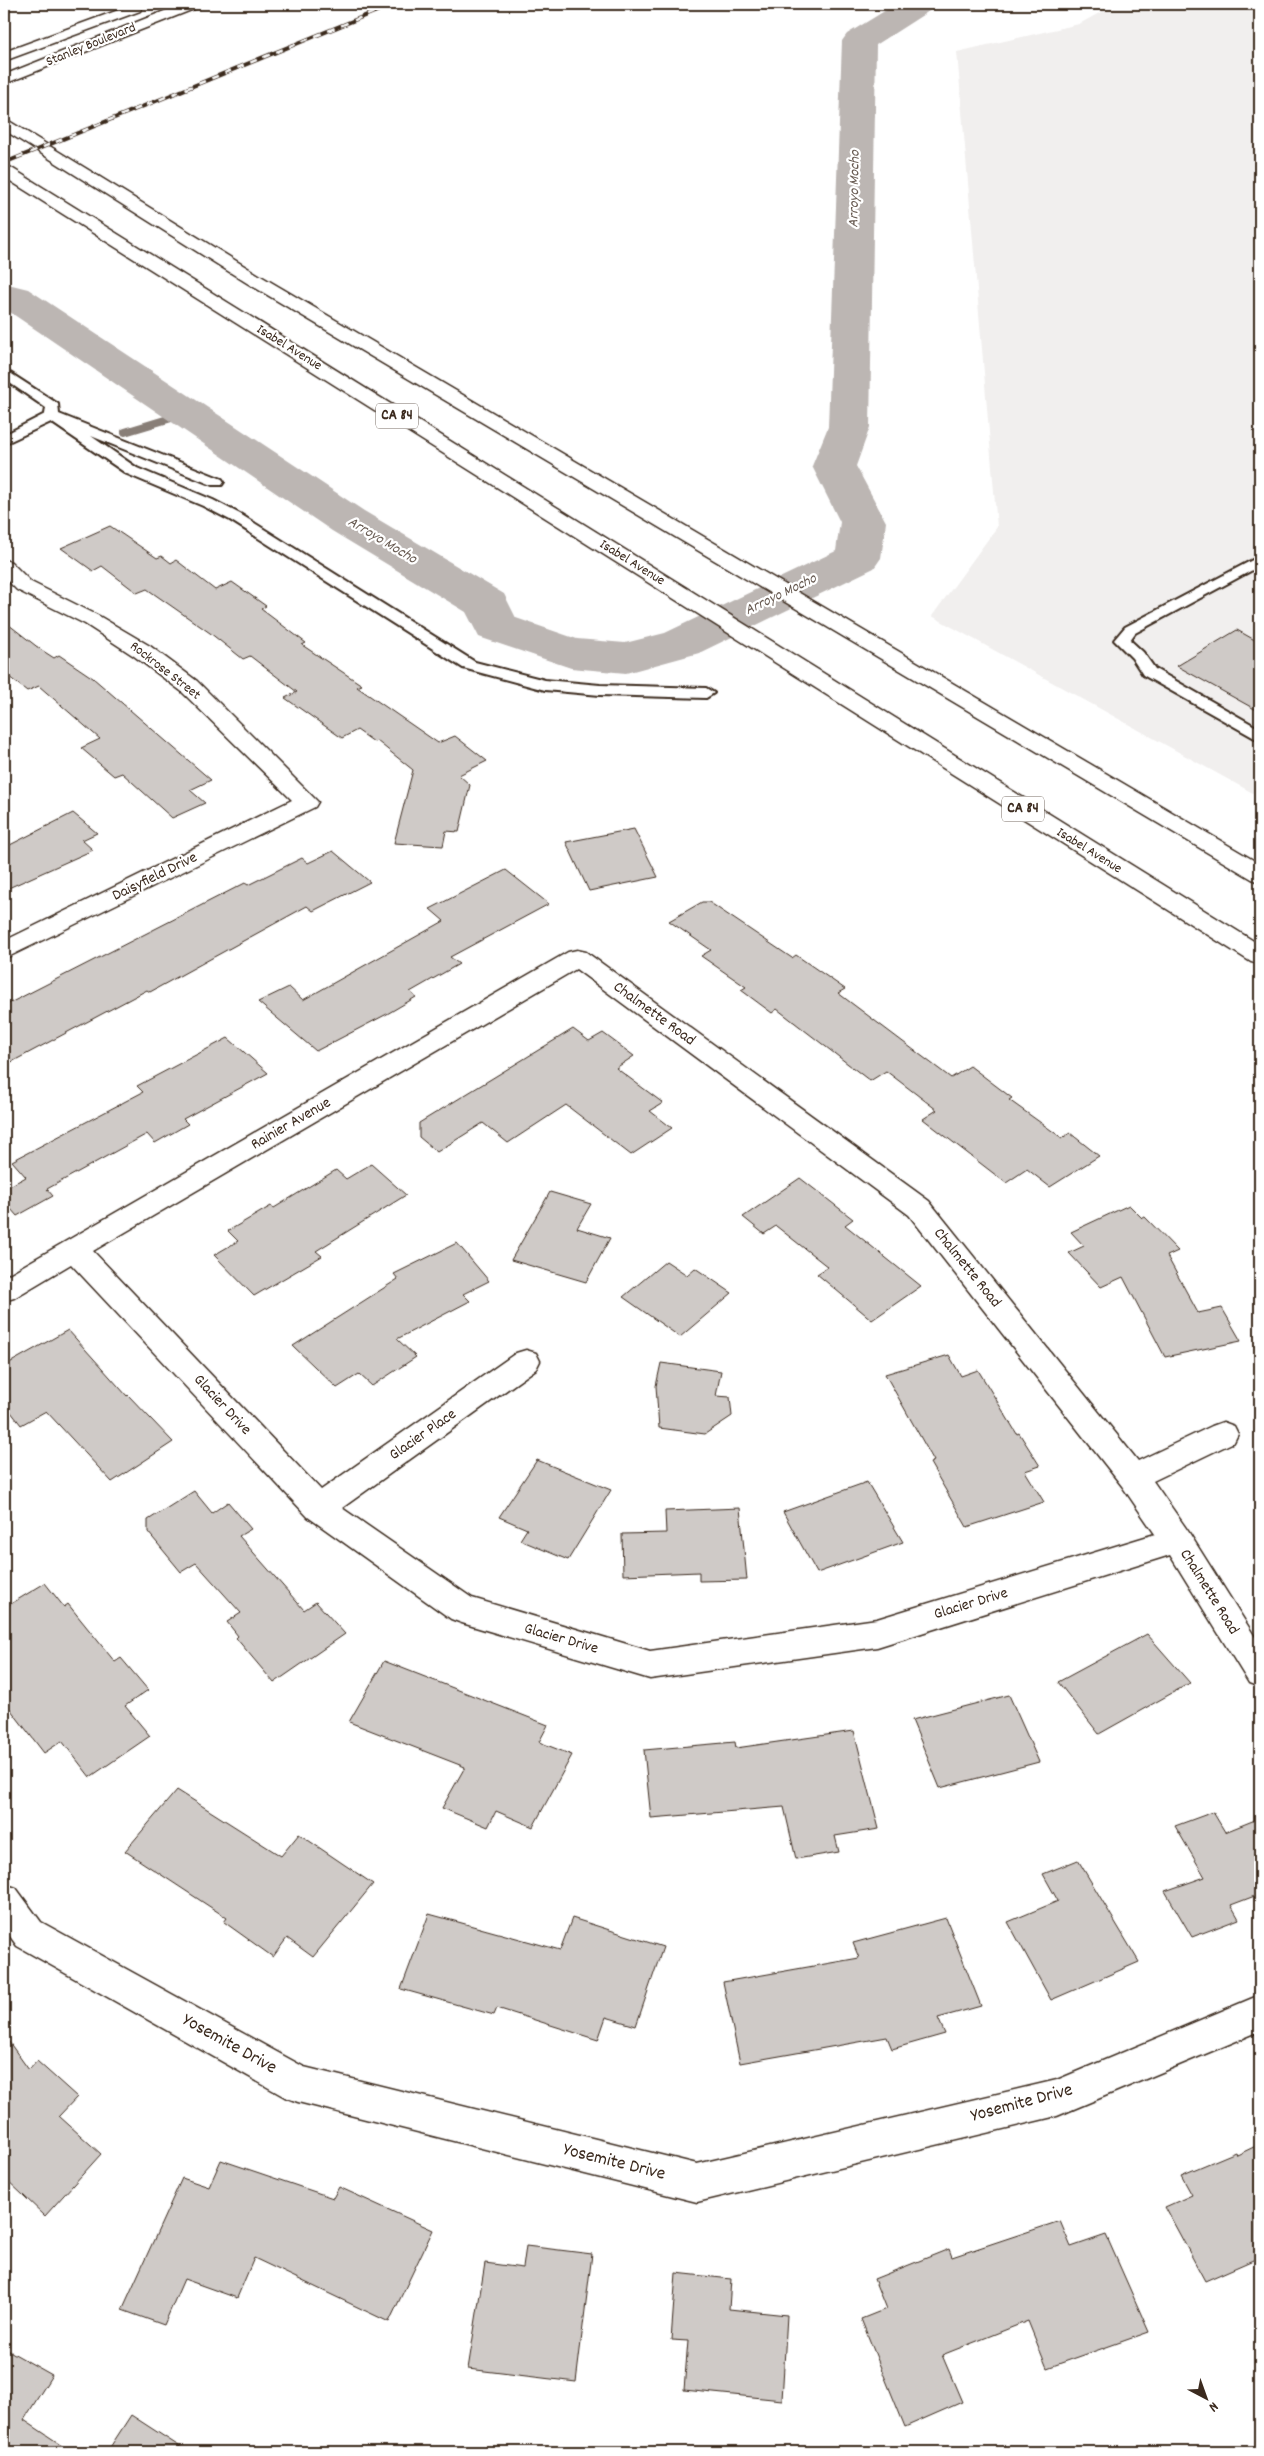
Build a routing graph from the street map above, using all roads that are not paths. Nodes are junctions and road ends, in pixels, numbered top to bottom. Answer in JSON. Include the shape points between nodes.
{"nodes":[{"id":1,"x":146,"y":4,"type":"edge"},
{"id":2,"x":194,"y":4,"type":"edge"},
{"id":3,"x":4,"y":57,"type":"edge"},
{"id":4,"x":10,"y":78,"type":"edge"},
{"id":5,"x":4,"y":123,"type":"edge"},
{"id":6,"x":4,"y":170,"type":"edge"},
{"id":7,"x":4,"y":373,"type":"edge"},
{"id":8,"x":52,"y":416,"type":"junction"},
{"id":9,"x":4,"y":440,"type":"edge"},
{"id":10,"x":217,"y":482,"type":"dead end"},
{"id":11,"x":1260,"y":560,"type":"edge"},
{"id":12,"x":4,"y":566,"type":"edge"},
{"id":13,"x":706,"y":693,"type":"dead end"},
{"id":14,"x":1260,"y":736,"type":"edge"},
{"id":15,"x":307,"y":802,"type":"joint"},
{"id":16,"x":1260,"y":874,"type":"edge"},
{"id":17,"x":4,"y":951,"type":"edge"},
{"id":18,"x":1260,"y":956,"type":"edge"},
{"id":19,"x":577,"y":958,"type":"joint"},
{"id":20,"x":74,"y":1249,"type":"junction"},
{"id":21,"x":4,"y":1290,"type":"edge"},
{"id":22,"x":526,"y":1361,"type":"dead end"},
{"id":23,"x":1223,"y":1434,"type":"dead end"},
{"id":24,"x":1133,"y":1477,"type":"junction"},
{"id":25,"x":319,"y":1508,"type":"junction"},
{"id":26,"x":1177,"y":1540,"type":"junction"},
{"id":27,"x":1260,"y":1673,"type":"edge"},
{"id":28,"x":4,"y":1900,"type":"edge"},
{"id":29,"x":1260,"y":2013,"type":"edge"}],
"edges":[{"from":1,"to":3,"type":"main road","name":"Stanley Boulevard"},
{"from":2,"to":4,"type":"main road","name":"Stanley Boulevard"},
{"from":5,"to":16,"type":"main road","via":[[253,279]]},
{"from":6,"to":18,"type":"main road","name":"Isabel Avenue","number":"CA 84"},
{"from":7,"to":8,"type":"lane","via":[[53,407]]},
{"from":8,"to":9,"type":"lane"},
{"from":8,"to":10,"type":"lane"},
{"from":8,"to":13,"type":"lane","via":[[132,470],[235,517],[469,665],[545,685]]},
{"from":11,"to":14,"type":"lane","via":[[1130,630],[1122,640],[1138,655],[1149,672]]},
{"from":12,"to":15,"type":"main road","name":"Rockrose Street","via":[[24,586],[92,620],[189,686]]},
{"from":15,"to":17,"type":"main road","name":"Daisyfield Drive"},
{"from":19,"to":20,"type":"main road","name":"Rainier Avenue"},
{"from":19,"to":24,"type":"main road","name":"Chalmette Road","via":[[919,1208]]},
{"from":20,"to":21,"type":"main road","name":"Rainier Avenue"},
{"from":20,"to":25,"type":"main road","name":"Glacier Drive"},
{"from":22,"to":25,"type":"main road","name":"Glacier Place"},
{"from":23,"to":24,"type":"main road"},
{"from":24,"to":26,"type":"main road","name":"Chalmette Road"},
{"from":25,"to":26,"type":"main road","name":"Glacier Drive","via":[[462,1609],[650,1665],[878,1633]]},
{"from":26,"to":27,"type":"main road","name":"Chalmette Road"},
{"from":28,"to":29,"type":"main road","name":"Yosemite Drive","via":[[29,1934],[298,2084],[697,2183],[1057,2098]]}]}
